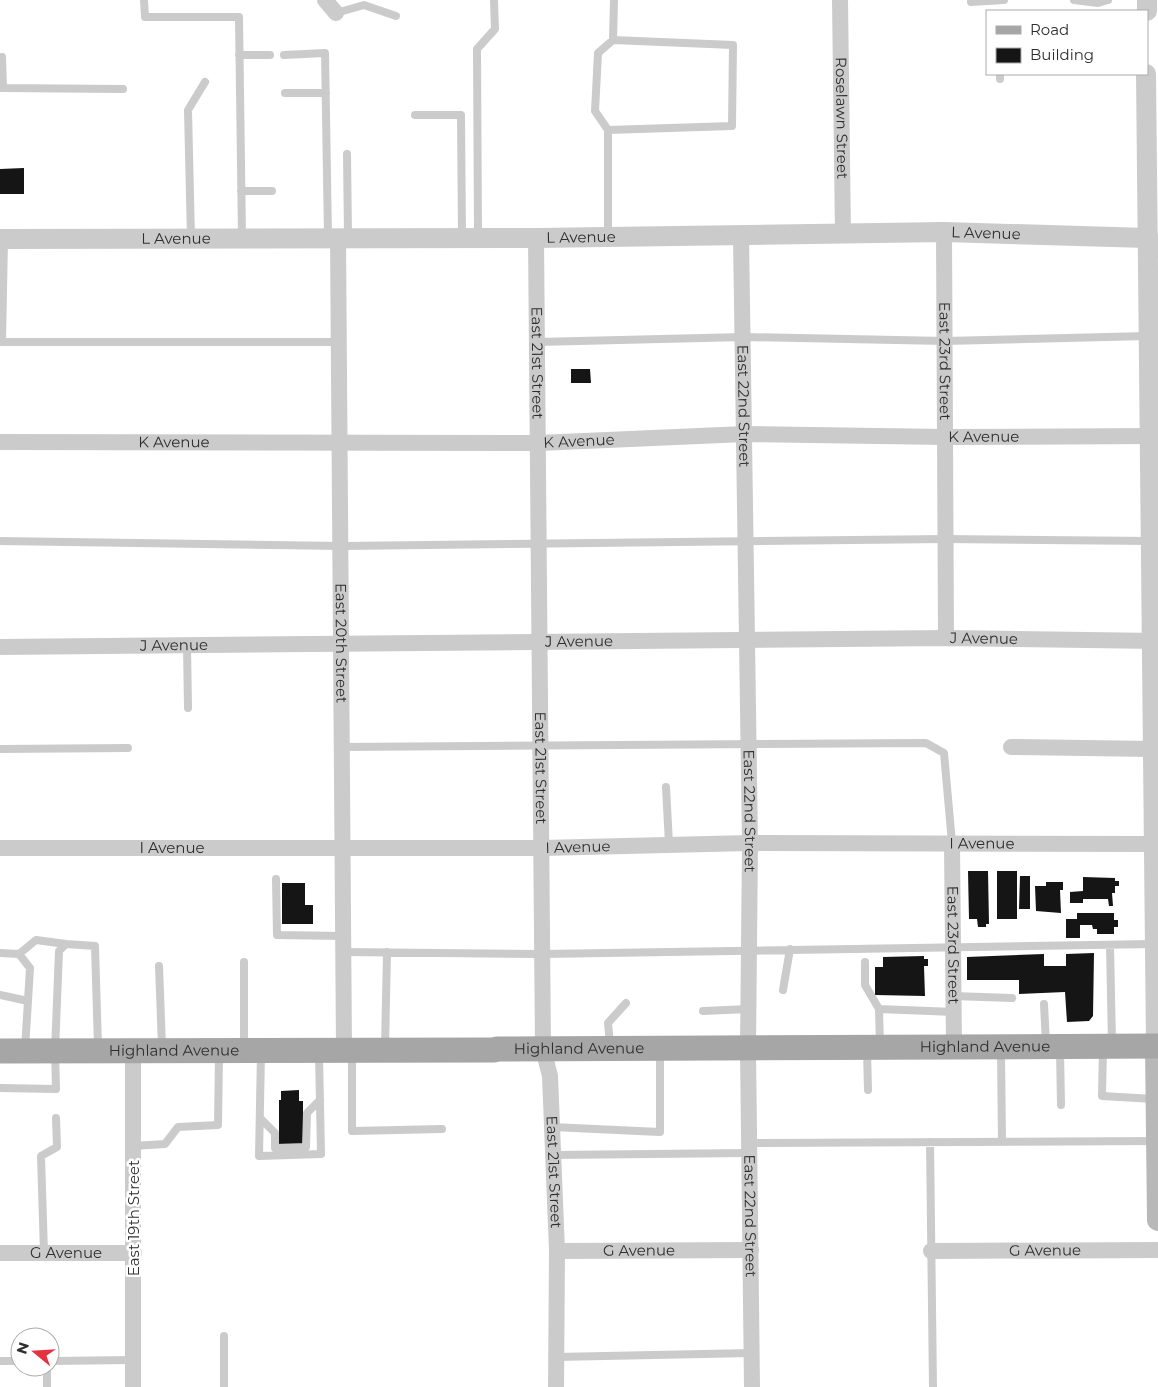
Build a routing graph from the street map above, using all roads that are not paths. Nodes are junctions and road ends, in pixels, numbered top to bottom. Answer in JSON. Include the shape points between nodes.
{"nodes":[{"id":1,"x":144,"y":0,"type":"edge"},
{"id":2,"x":325,"y":0,"type":"edge"},
{"id":3,"x":494,"y":0,"type":"edge"},
{"id":4,"x":614,"y":0,"type":"edge"},
{"id":5,"x":840,"y":0,"type":"edge"},
{"id":6,"x":1004,"y":0,"type":"edge"},
{"id":7,"x":1074,"y":0,"type":"edge"},
{"id":8,"x":1108,"y":0,"type":"edge"},
{"id":9,"x":971,"y":2,"type":"dead end"},
{"id":10,"x":1098,"y":3,"type":"junction"},
{"id":11,"x":1094,"y":10,"type":"edge"},
{"id":12,"x":336,"y":13,"type":"joint"},
{"id":13,"x":396,"y":16,"type":"dead end"},
{"id":14,"x":613,"y":40,"type":"junction"},
{"id":15,"x":239,"y":54,"type":"junction"},
{"id":16,"x":284,"y":54,"type":"dead end"},
{"id":17,"x":270,"y":55,"type":"dead end"},
{"id":18,"x":2,"y":57,"type":"dead end"},
{"id":19,"x":1146,"y":75,"type":"edge"},
{"id":20,"x":204,"y":82,"type":"dead end"},
{"id":21,"x":2,"y":88,"type":"edge"},
{"id":22,"x":123,"y":89,"type":"dead end"},
{"id":23,"x":285,"y":93,"type":"dead end"},
{"id":24,"x":326,"y":93,"type":"junction"},
{"id":25,"x":415,"y":115,"type":"dead end"},
{"id":26,"x":608,"y":130,"type":"junction"},
{"id":27,"x":347,"y":154,"type":"dead end"},
{"id":28,"x":241,"y":190,"type":"junction"},
{"id":29,"x":272,"y":191,"type":"dead end"},
{"id":30,"x":944,"y":232,"type":"junction"},
{"id":31,"x":842,"y":235,"type":"junction"},
{"id":32,"x":470,"y":236,"type":"junction"},
{"id":33,"x":608,"y":236,"type":"junction"},
{"id":34,"x":741,"y":236,"type":"junction"},
{"id":35,"x":338,"y":237,"type":"junction"},
{"id":36,"x":191,"y":238,"type":"junction"},
{"id":37,"x":242,"y":238,"type":"junction"},
{"id":38,"x":536,"y":238,"type":"junction"},
{"id":39,"x":2,"y":239,"type":"edge"},
{"id":40,"x":1152,"y":244,"type":"edge"},
{"id":41,"x":1150,"y":336,"type":"junction"},
{"id":42,"x":744,"y":337,"type":"junction"},
{"id":43,"x":945,"y":341,"type":"junction"},
{"id":44,"x":1,"y":342,"type":"edge"},
{"id":45,"x":338,"y":342,"type":"junction"},
{"id":46,"x":537,"y":342,"type":"junction"},
{"id":47,"x":1154,"y":386,"type":"edge"},
{"id":48,"x":745,"y":434,"type":"junction"},
{"id":49,"x":1154,"y":436,"type":"edge"},
{"id":50,"x":945,"y":437,"type":"junction"},
{"id":51,"x":0,"y":442,"type":"edge"},
{"id":52,"x":538,"y":443,"type":"junction"},
{"id":53,"x":340,"y":444,"type":"junction"},
{"id":54,"x":946,"y":539,"type":"junction"},
{"id":55,"x":0,"y":541,"type":"edge"},
{"id":56,"x":744,"y":541,"type":"junction"},
{"id":57,"x":1152,"y":541,"type":"junction"},
{"id":58,"x":539,"y":544,"type":"junction"},
{"id":59,"x":342,"y":546,"type":"junction"},
{"id":60,"x":946,"y":638,"type":"junction"},
{"id":61,"x":746,"y":640,"type":"junction"},
{"id":62,"x":1155,"y":641,"type":"edge"},
{"id":63,"x":540,"y":643,"type":"junction"},
{"id":64,"x":341,"y":645,"type":"junction"},
{"id":65,"x":188,"y":646,"type":"junction"},
{"id":66,"x":0,"y":647,"type":"edge"},
{"id":67,"x":188,"y":708,"type":"dead end"},
{"id":68,"x":748,"y":746,"type":"junction"},
{"id":69,"x":1011,"y":747,"type":"dead end"},
{"id":70,"x":128,"y":748,"type":"dead end"},
{"id":71,"x":342,"y":748,"type":"junction"},
{"id":72,"x":540,"y":748,"type":"junction"},
{"id":73,"x":0,"y":749,"type":"edge"},
{"id":74,"x":1153,"y":749,"type":"junction"},
{"id":75,"x":666,"y":787,"type":"dead end"},
{"id":76,"x":750,"y":843,"type":"junction"},
{"id":77,"x":669,"y":844,"type":"junction"},
{"id":78,"x":1154,"y":844,"type":"junction"},
{"id":79,"x":952,"y":845,"type":"junction"},
{"id":80,"x":343,"y":847,"type":"junction"},
{"id":81,"x":0,"y":848,"type":"edge"},
{"id":82,"x":542,"y":848,"type":"junction"},
{"id":83,"x":276,"y":879,"type":"dead end"},
{"id":84,"x":342,"y":936,"type":"junction"},
{"id":85,"x":66,"y":944,"type":"junction"},
{"id":86,"x":1155,"y":944,"type":"junction"},
{"id":87,"x":1110,"y":945,"type":"junction"},
{"id":88,"x":953,"y":948,"type":"junction"},
{"id":89,"x":790,"y":949,"type":"junction"},
{"id":90,"x":750,"y":950,"type":"junction"},
{"id":91,"x":342,"y":952,"type":"junction"},
{"id":92,"x":387,"y":952,"type":"junction"},
{"id":93,"x":0,"y":953,"type":"edge"},
{"id":94,"x":19,"y":954,"type":"junction"},
{"id":95,"x":542,"y":954,"type":"junction"},
{"id":96,"x":244,"y":962,"type":"dead end"},
{"id":97,"x":865,"y":962,"type":"dead end"},
{"id":98,"x":159,"y":966,"type":"dead end"},
{"id":99,"x":1157,"y":987,"type":"edge"},
{"id":100,"x":783,"y":990,"type":"dead end"},
{"id":101,"x":0,"y":995,"type":"edge"},
{"id":102,"x":1012,"y":998,"type":"dead end"},
{"id":103,"x":28,"y":1001,"type":"junction"},
{"id":104,"x":626,"y":1003,"type":"dead end"},
{"id":105,"x":954,"y":1004,"type":"junction"},
{"id":106,"x":1044,"y":1004,"type":"dead end"},
{"id":107,"x":749,"y":1009,"type":"junction"},
{"id":108,"x":879,"y":1009,"type":"junction"},
{"id":109,"x":703,"y":1011,"type":"dead end"},
{"id":110,"x":954,"y":1046,"type":"junction"},
{"id":111,"x":1001,"y":1046,"type":"junction"},
{"id":112,"x":1053,"y":1046,"type":"junction"},
{"id":113,"x":1107,"y":1046,"type":"junction"},
{"id":114,"x":1157,"y":1046,"type":"edge"},
{"id":115,"x":873,"y":1047,"type":"junction"},
{"id":116,"x":748,"y":1048,"type":"junction"},
{"id":117,"x":133,"y":1049,"type":"junction"},
{"id":118,"x":162,"y":1049,"type":"junction"},
{"id":119,"x":543,"y":1049,"type":"junction"},
{"id":120,"x":610,"y":1049,"type":"junction"},
{"id":121,"x":660,"y":1049,"type":"junction"},
{"id":122,"x":98,"y":1050,"type":"junction"},
{"id":123,"x":242,"y":1050,"type":"junction"},
{"id":124,"x":319,"y":1050,"type":"junction"},
{"id":125,"x":348,"y":1050,"type":"junction"},
{"id":126,"x":385,"y":1050,"type":"junction"},
{"id":127,"x":0,"y":1051,"type":"edge"},
{"id":128,"x":25,"y":1051,"type":"junction"},
{"id":129,"x":54,"y":1051,"type":"junction"},
{"id":130,"x":0,"y":1088,"type":"edge"},
{"id":131,"x":868,"y":1090,"type":"dead end"},
{"id":132,"x":1157,"y":1099,"type":"edge"},
{"id":133,"x":320,"y":1100,"type":"junction"},
{"id":134,"x":1061,"y":1105,"type":"dead end"},
{"id":135,"x":56,"y":1118,"type":"dead end"},
{"id":136,"x":260,"y":1118,"type":"junction"},
{"id":137,"x":552,"y":1127,"type":"junction"},
{"id":138,"x":442,"y":1129,"type":"dead end"},
{"id":139,"x":1156,"y":1140,"type":"junction"},
{"id":140,"x":930,"y":1142,"type":"junction"},
{"id":141,"x":1002,"y":1142,"type":"junction"},
{"id":142,"x":133,"y":1146,"type":"junction"},
{"id":143,"x":749,"y":1148,"type":"junction"},
{"id":144,"x":553,"y":1155,"type":"junction"},
{"id":145,"x":1158,"y":1220,"type":"edge"},
{"id":146,"x":751,"y":1250,"type":"junction"},
{"id":147,"x":1158,"y":1250,"type":"edge"},
{"id":148,"x":557,"y":1251,"type":"junction"},
{"id":149,"x":932,"y":1251,"type":"junction"},
{"id":150,"x":0,"y":1253,"type":"edge"},
{"id":151,"x":44,"y":1253,"type":"junction"},
{"id":152,"x":134,"y":1253,"type":"junction"},
{"id":153,"x":224,"y":1336,"type":"dead end"},
{"id":154,"x":752,"y":1353,"type":"junction"},
{"id":155,"x":556,"y":1357,"type":"junction"},
{"id":156,"x":133,"y":1360,"type":"junction"},
{"id":157,"x":60,"y":1361,"type":"edge"},
{"id":158,"x":133,"y":1387,"type":"edge"},
{"id":159,"x":224,"y":1387,"type":"edge"},
{"id":160,"x":556,"y":1387,"type":"edge"},
{"id":161,"x":752,"y":1387,"type":"edge"},
{"id":162,"x":933,"y":1387,"type":"edge"}],
"edges":[{"from":1,"to":15,"type":"lane","via":[[145,17],[239,16]]},
{"from":2,"to":12,"type":"street"},
{"from":3,"to":32,"type":"lane","via":[[495,29],[477,49]]},
{"from":4,"to":14,"type":"lane"},
{"from":5,"to":31,"type":"street","name":"Roselawn Street"},
{"from":6,"to":9,"type":"lane"},
{"from":7,"to":10,"type":"lane"},
{"from":8,"to":10,"type":"lane"},
{"from":10,"to":11,"type":"lane"},
{"from":12,"to":13,"type":"lane","via":[[364,5]]},
{"from":14,"to":26,"type":"lane","via":[[598,53],[594,111]]},
{"from":14,"to":26,"type":"lane","via":[[733,45],[732,126]]},
{"from":15,"to":17,"type":"lane"},
{"from":15,"to":28,"type":"lane"},
{"from":16,"to":24,"type":"lane","via":[[325,53]]},
{"from":18,"to":21,"type":"lane"},
{"from":19,"to":40,"type":"street"},
{"from":20,"to":36,"type":"lane","via":[[188,110]]},
{"from":21,"to":22,"type":"lane"},
{"from":23,"to":24,"type":"lane"},
{"from":24,"to":35,"type":"lane"},
{"from":25,"to":32,"type":"lane","via":[[461,115]]},
{"from":26,"to":33,"type":"lane"},
{"from":27,"to":35,"type":"lane"},
{"from":28,"to":29,"type":"lane"},
{"from":28,"to":37,"type":"lane"},
{"from":30,"to":31,"type":"street","name":"L Avenue"},
{"from":30,"to":40,"type":"street","name":"L Avenue"},
{"from":30,"to":43,"type":"street","name":"East 23rd Street"},
{"from":31,"to":34,"type":"street","name":"L Avenue"},
{"from":32,"to":35,"type":"street","name":"L Avenue"},
{"from":32,"to":38,"type":"street","name":"L Avenue"},
{"from":33,"to":34,"type":"street","name":"L Avenue"},
{"from":33,"to":38,"type":"street","name":"L Avenue"},
{"from":34,"to":42,"type":"street","name":"East 22nd Street"},
{"from":35,"to":37,"type":"street","name":"L Avenue"},
{"from":35,"to":45,"type":"street","name":"East 20th Street"},
{"from":36,"to":37,"type":"street","name":"L Avenue"},
{"from":36,"to":39,"type":"street","name":"L Avenue"},
{"from":38,"to":46,"type":"street","name":"East 21st Street"},
{"from":39,"to":44,"type":"lane"},
{"from":40,"to":41,"type":"street"},
{"from":41,"to":43,"type":"lane"},
{"from":41,"to":47,"type":"street"},
{"from":42,"to":43,"type":"lane"},
{"from":42,"to":46,"type":"lane"},
{"from":42,"to":48,"type":"street","name":"East 22nd Street"},
{"from":43,"to":50,"type":"street","name":"East 23rd Street"},
{"from":44,"to":45,"type":"lane"},
{"from":45,"to":53,"type":"street","name":"East 20th Street"},
{"from":46,"to":52,"type":"street","name":"East 21st Street"},
{"from":47,"to":49,"type":"street"},
{"from":48,"to":50,"type":"street","name":"K Avenue"},
{"from":48,"to":52,"type":"street","name":"K Avenue"},
{"from":48,"to":56,"type":"street","name":"East 22nd Street"},
{"from":49,"to":50,"type":"street","name":"K Avenue"},
{"from":49,"to":57,"type":"street"},
{"from":50,"to":54,"type":"street","name":"East 23rd Street"},
{"from":51,"to":53,"type":"street","name":"K Avenue"},
{"from":52,"to":53,"type":"street","name":"K Avenue"},
{"from":52,"to":58,"type":"street","name":"East 21st Street"},
{"from":53,"to":59,"type":"street","name":"East 20th Street"},
{"from":54,"to":56,"type":"lane"},
{"from":54,"to":57,"type":"lane"},
{"from":54,"to":60,"type":"street","name":"East 23rd Street"},
{"from":55,"to":59,"type":"lane"},
{"from":56,"to":58,"type":"lane"},
{"from":56,"to":61,"type":"street","name":"East 22nd Street"},
{"from":57,"to":62,"type":"street"},
{"from":58,"to":59,"type":"lane"},
{"from":58,"to":63,"type":"street","name":"East 21st Street"},
{"from":59,"to":64,"type":"street","name":"East 20th Street"},
{"from":60,"to":61,"type":"street","name":"J Avenue"},
{"from":60,"to":62,"type":"street","name":"J Avenue"},
{"from":61,"to":63,"type":"street","name":"J Avenue"},
{"from":61,"to":68,"type":"street","name":"East 22nd Street"},
{"from":62,"to":74,"type":"street"},
{"from":63,"to":64,"type":"street","name":"J Avenue"},
{"from":63,"to":72,"type":"street","name":"East 21st Street"},
{"from":64,"to":65,"type":"street","name":"J Avenue"},
{"from":64,"to":71,"type":"street","name":"East 20th Street"},
{"from":65,"to":66,"type":"street","name":"J Avenue"},
{"from":65,"to":67,"type":"lane"},
{"from":68,"to":72,"type":"lane"},
{"from":68,"to":76,"type":"street","name":"East 22nd Street"},
{"from":68,"to":79,"type":"lane","via":[[926,743],[944,752]]},
{"from":69,"to":74,"type":"street"},
{"from":70,"to":73,"type":"lane"},
{"from":71,"to":72,"type":"lane"},
{"from":71,"to":80,"type":"street","name":"East 20th Street"},
{"from":72,"to":82,"type":"street","name":"East 21st Street"},
{"from":74,"to":78,"type":"street"},
{"from":75,"to":77,"type":"lane"},
{"from":76,"to":77,"type":"street","name":"I Avenue"},
{"from":76,"to":79,"type":"street","name":"I Avenue"},
{"from":76,"to":90,"type":"street","name":"East 22nd Street"},
{"from":77,"to":82,"type":"street","name":"I Avenue"},
{"from":78,"to":79,"type":"street","name":"I Avenue"},
{"from":78,"to":86,"type":"street"},
{"from":79,"to":88,"type":"street","name":"East 23rd Street"},
{"from":80,"to":81,"type":"street","name":"I Avenue"},
{"from":80,"to":82,"type":"street","name":"I Avenue"},
{"from":80,"to":84,"type":"street","name":"East 20th Street"},
{"from":82,"to":95,"type":"street","name":"East 21st Street"},
{"from":83,"to":84,"type":"lane","via":[[277,935]]},
{"from":84,"to":91,"type":"street","name":"East 20th Street"},
{"from":85,"to":94,"type":"lane","via":[[36,940]]},
{"from":85,"to":122,"type":"lane","via":[[96,946]]},
{"from":85,"to":129,"type":"lane","via":[[59,951]]},
{"from":86,"to":87,"type":"lane"},
{"from":86,"to":99,"type":"street"},
{"from":87,"to":88,"type":"lane"},
{"from":87,"to":113,"type":"lane"},
{"from":88,"to":89,"type":"lane"},
{"from":88,"to":105,"type":"street","name":"East 23rd Street"},
{"from":89,"to":90,"type":"lane"},
{"from":89,"to":100,"type":"lane"},
{"from":90,"to":95,"type":"lane"},
{"from":90,"to":107,"type":"street","name":"East 22nd Street"},
{"from":91,"to":92,"type":"lane"},
{"from":91,"to":125,"type":"street","name":"East 20th Street"},
{"from":92,"to":95,"type":"lane"},
{"from":92,"to":126,"type":"lane"},
{"from":93,"to":94,"type":"lane"},
{"from":94,"to":103,"type":"lane","via":[[30,968]]},
{"from":95,"to":119,"type":"street","name":"East 21st Street"},
{"from":96,"to":123,"type":"lane"},
{"from":97,"to":108,"type":"lane","via":[[865,985]]},
{"from":98,"to":118,"type":"lane"},
{"from":99,"to":114,"type":"street"},
{"from":101,"to":103,"type":"lane"},
{"from":102,"to":105,"type":"lane"},
{"from":103,"to":128,"type":"lane"},
{"from":104,"to":120,"type":"lane","via":[[608,1023]]},
{"from":105,"to":108,"type":"lane"},
{"from":105,"to":110,"type":"street","name":"East 23rd Street"},
{"from":106,"to":112,"type":"lane"},
{"from":107,"to":109,"type":"lane"},
{"from":107,"to":116,"type":"street","name":"East 22nd Street"},
{"from":108,"to":115,"type":"lane"},
{"from":110,"to":111,"type":"main road","name":"Highland Avenue"},
{"from":110,"to":115,"type":"main road","name":"Highland Avenue"},
{"from":111,"to":112,"type":"main road","name":"Highland Avenue"},
{"from":111,"to":141,"type":"lane"},
{"from":112,"to":113,"type":"main road","name":"Highland Avenue"},
{"from":112,"to":134,"type":"lane"},
{"from":113,"to":114,"type":"main road","name":"Highland Avenue"},
{"from":113,"to":132,"type":"lane","via":[[1102,1096]]},
{"from":114,"to":132,"type":"main road"},
{"from":115,"to":116,"type":"main road","name":"Highland Avenue"},
{"from":115,"to":131,"type":"lane"},
{"from":116,"to":121,"type":"main road","name":"Highland Avenue"},
{"from":116,"to":143,"type":"street","name":"East 22nd Street"},
{"from":117,"to":118,"type":"main road","name":"Highland Avenue"},
{"from":117,"to":122,"type":"main road","name":"Highland Avenue"},
{"from":117,"to":142,"type":"street","name":"East 19th Street"},
{"from":118,"to":123,"type":"main road","name":"Highland Avenue"},
{"from":119,"to":120,"type":"main road","name":"Highland Avenue"},
{"from":119,"to":126,"type":"main road","name":"Highland Avenue"},
{"from":119,"to":137,"type":"street","name":"East 21st Street","via":[[550,1076]]},
{"from":120,"to":121,"type":"main road","name":"Highland Avenue"},
{"from":121,"to":137,"type":"lane","via":[[660,1132]]},
{"from":122,"to":129,"type":"main road","name":"Highland Avenue"},
{"from":123,"to":124,"type":"main road","name":"Highland Avenue"},
{"from":123,"to":136,"type":"lane"},
{"from":123,"to":142,"type":"lane","via":[[218,1125],[178,1127],[165,1144]]},
{"from":124,"to":125,"type":"main road","name":"Highland Avenue"},
{"from":124,"to":133,"type":"lane"},
{"from":125,"to":126,"type":"main road","name":"Highland Avenue"},
{"from":125,"to":138,"type":"lane","via":[[352,1131]]},
{"from":127,"to":128,"type":"main road","name":"Highland Avenue"},
{"from":128,"to":129,"type":"main road","name":"Highland Avenue"},
{"from":129,"to":130,"type":"lane","via":[[56,1089]]},
{"from":132,"to":139,"type":"main road"},
{"from":133,"to":136,"type":"lane","via":[[307,1113],[306,1147],[275,1148],[275,1133]]},
{"from":133,"to":136,"type":"lane","via":[[321,1154],[260,1156]]},
{"from":135,"to":151,"type":"lane","via":[[57,1148],[41,1156]]},
{"from":137,"to":144,"type":"street","name":"East 21st Street"},
{"from":139,"to":141,"type":"lane"},
{"from":139,"to":145,"type":"main road"},
{"from":140,"to":141,"type":"lane"},
{"from":140,"to":143,"type":"lane"},
{"from":140,"to":149,"type":"lane"},
{"from":142,"to":152,"type":"street","name":"East 19th Street"},
{"from":143,"to":144,"type":"lane"},
{"from":143,"to":146,"type":"street","name":"East 22nd Street"},
{"from":144,"to":148,"type":"street","name":"East 21st Street"},
{"from":146,"to":148,"type":"street","name":"G Avenue"},
{"from":146,"to":154,"type":"street","name":"East 22nd Street"},
{"from":147,"to":149,"type":"street","name":"G Avenue"},
{"from":148,"to":155,"type":"street","name":"East 21st Street"},
{"from":149,"to":162,"type":"lane"},
{"from":150,"to":151,"type":"street","name":"G Avenue"},
{"from":151,"to":152,"type":"street","name":"G Avenue"},
{"from":152,"to":156,"type":"street","name":"East 19th Street"},
{"from":153,"to":159,"type":"lane"},
{"from":154,"to":155,"type":"lane"},
{"from":154,"to":161,"type":"street","name":"East 22nd Street"},
{"from":155,"to":160,"type":"street","name":"East 21st Street"},
{"from":156,"to":157,"type":"lane"},
{"from":156,"to":158,"type":"street","name":"East 19th Street"}]}
